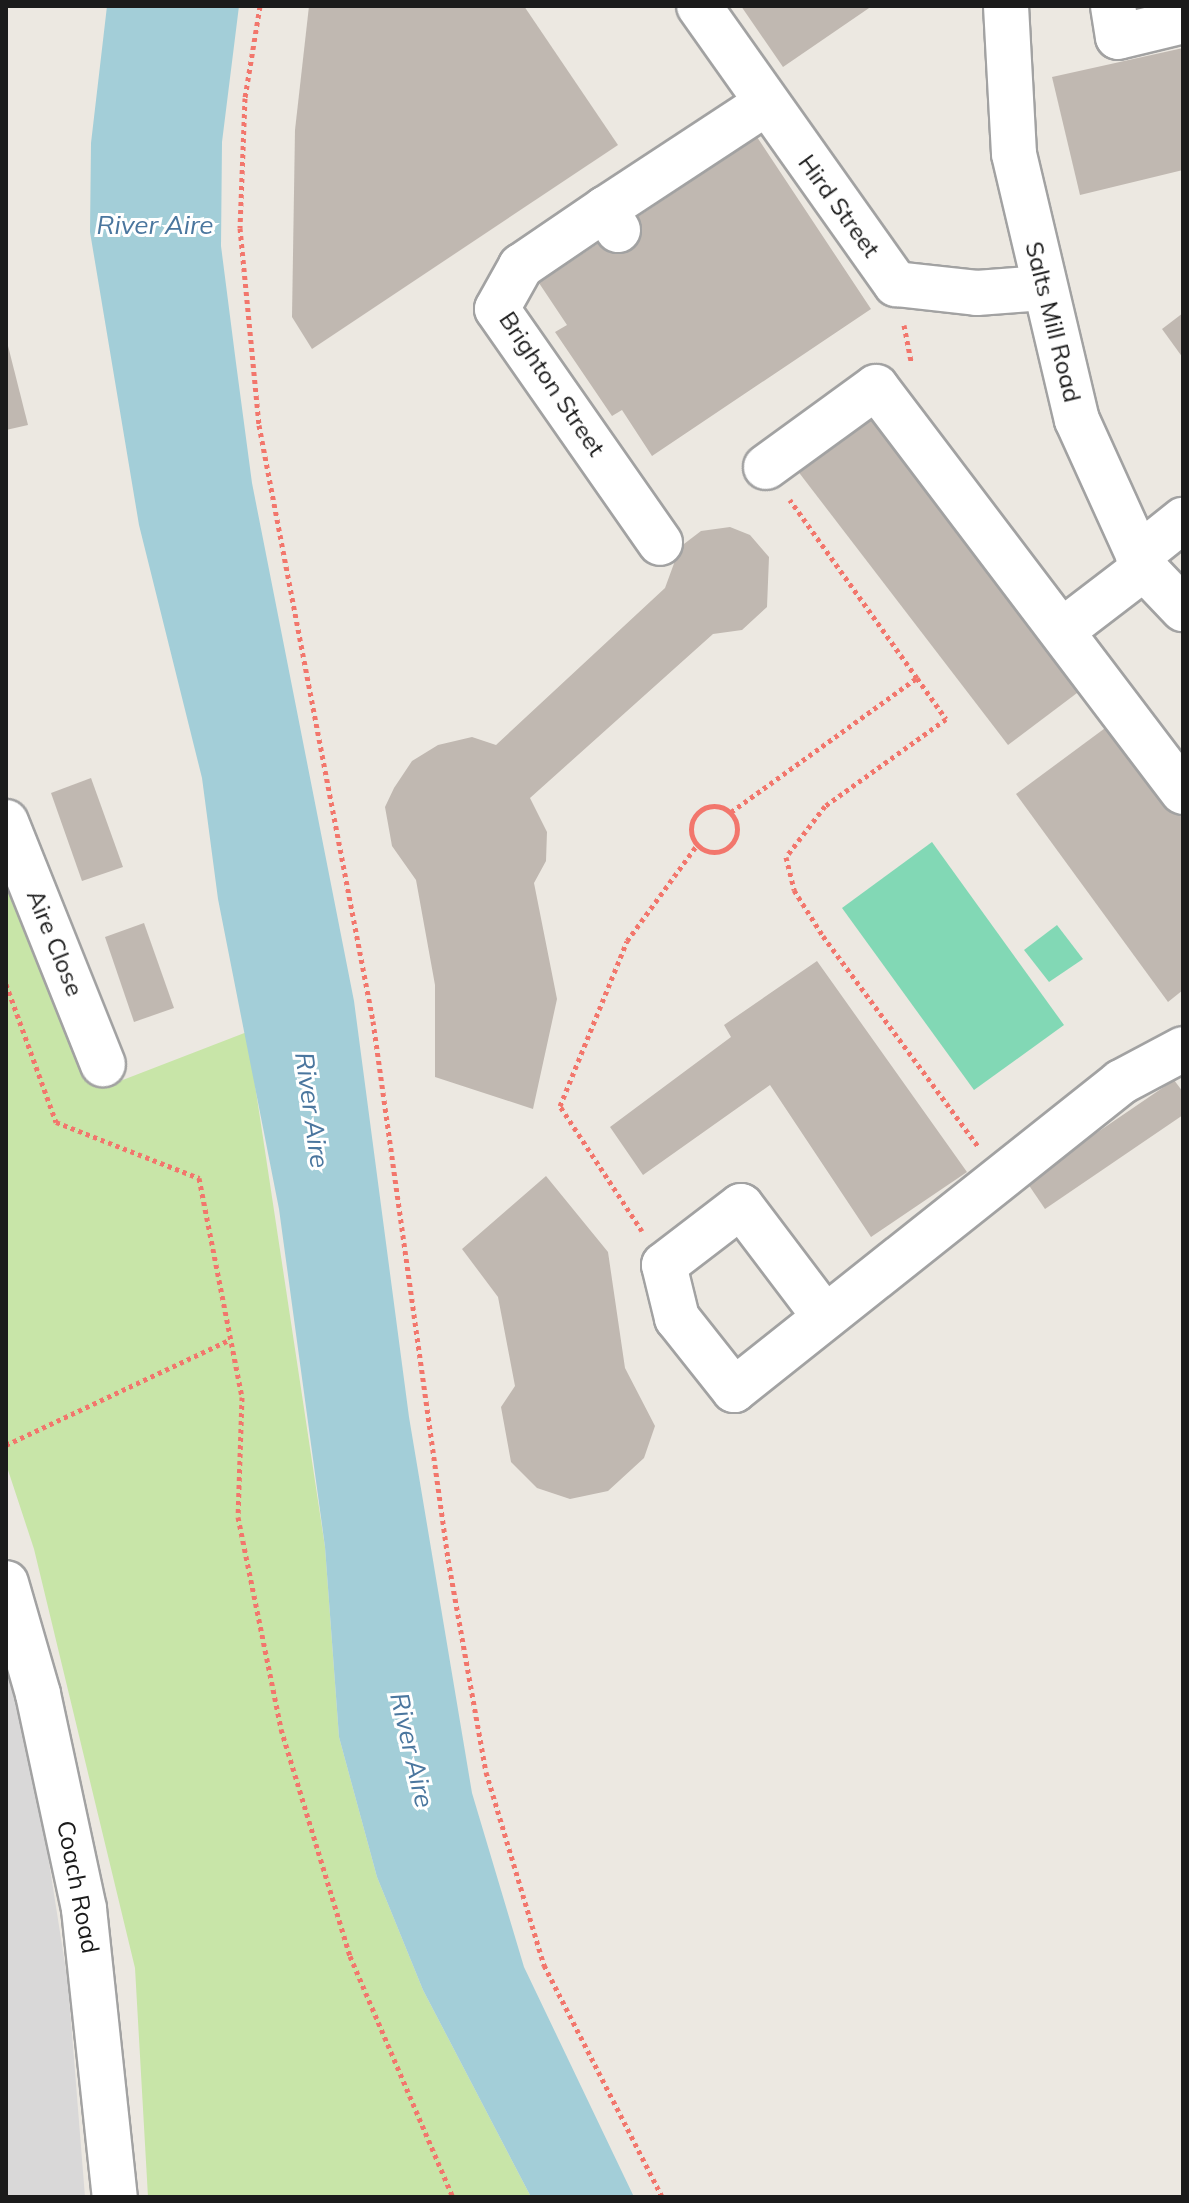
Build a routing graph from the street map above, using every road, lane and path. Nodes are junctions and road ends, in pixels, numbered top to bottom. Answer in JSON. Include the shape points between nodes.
{"nodes":[{"id":1,"x":260,"y":6,"type":"edge"},
{"id":2,"x":699,"y":6,"type":"edge"},
{"id":3,"x":1006,"y":6,"type":"edge"},
{"id":4,"x":1113,"y":6,"type":"edge"},
{"id":5,"x":1183,"y":21,"type":"edge"},
{"id":6,"x":765,"y":104,"type":"junction"},
{"id":7,"x":896,"y":284,"type":"junction"},
{"id":8,"x":1043,"y":288,"type":"junction"},
{"id":9,"x":876,"y":387,"type":"junction"},
{"id":10,"x":766,"y":467,"type":"joint"},
{"id":11,"x":1183,"y":520,"type":"edge"},
{"id":12,"x":660,"y":543,"type":"dead end"},
{"id":13,"x":1141,"y":562,"type":"junction"},
{"id":14,"x":1183,"y":609,"type":"edge"},
{"id":15,"x":1063,"y":630,"type":"junction"},
{"id":16,"x":917,"y":678,"type":"junction"},
{"id":17,"x":1183,"y":792,"type":"edge"},
{"id":18,"x":731,"y":812,"type":"junction"},
{"id":19,"x":6,"y":822,"type":"edge"},
{"id":20,"x":697,"y":845,"type":"junction"},
{"id":21,"x":6,"y":984,"type":"edge"},
{"id":22,"x":1183,"y":1049,"type":"edge"},
{"id":23,"x":103,"y":1064,"type":"dead end"},
{"id":24,"x":981,"y":1151,"type":"dead end"},
{"id":25,"x":664,"y":1265,"type":"junction"},
{"id":26,"x":825,"y":1317,"type":"junction"},
{"id":27,"x":229,"y":1340,"type":"junction"},
{"id":28,"x":6,"y":1445,"type":"edge"},
{"id":29,"x":6,"y":1583,"type":"edge"},
{"id":30,"x":115,"y":2197,"type":"edge"},
{"id":31,"x":453,"y":2197,"type":"edge"},
{"id":32,"x":662,"y":2197,"type":"edge"}],
"edges":[{"from":1,"to":32,"type":"path","via":[[245,98],[240,228],[259,425],[373,1021],[483,1757],[544,1965]]},
{"from":2,"to":6,"type":"street","name":"Hird Street"},
{"from":3,"to":8,"type":"street","name":"Salts Mill Road","via":[[1014,154]]},
{"from":4,"to":5,"type":"street","via":[[1118,37]]},
{"from":6,"to":7,"type":"street","name":"Hird Street"},
{"from":6,"to":12,"type":"street","name":"Brighton Street","via":[[612,219],[521,266],[497,309]]},
{"from":7,"to":8,"type":"street","via":[[977,293]]},
{"from":7,"to":9,"type":"path","via":[[911,362]]},
{"from":8,"to":13,"type":"street","name":"Salts Mill Road","via":[[1077,420]]},
{"from":9,"to":10,"type":"street"},
{"from":9,"to":15,"type":"street"},
{"from":10,"to":16,"type":"path"},
{"from":11,"to":13,"type":"street"},
{"from":13,"to":14,"type":"street","name":"Salts Mill Road"},
{"from":13,"to":15,"type":"street"},
{"from":15,"to":17,"type":"street"},
{"from":16,"to":18,"type":"path"},
{"from":16,"to":24,"type":"path","via":[[946,719],[825,806],[786,857],[794,890],[823,936]]},
{"from":18,"to":20,"type":"path","via":[[721,806],[698,811],[691,834]]},
{"from":18,"to":20,"type":"path","via":[[737,823],[730,846],[719,852]]},
{"from":19,"to":23,"type":"street","name":"Aire Close"},
{"from":20,"to":25,"type":"path","via":[[627,941],[560,1106]]},
{"from":21,"to":27,"type":"path","via":[[56,1122],[199,1178]]},
{"from":22,"to":26,"type":"street","via":[[1121,1082]]},
{"from":25,"to":26,"type":"street","via":[[741,1206]]},
{"from":25,"to":26,"type":"street","via":[[677,1318],[734,1390]]},
{"from":27,"to":28,"type":"path"},
{"from":27,"to":31,"type":"path","via":[[242,1397],[238,1517],[281,1729],[350,1956]]},
{"from":29,"to":30,"type":"street","name":"Coach Road","via":[[38,1694],[84,1909]]}]}
